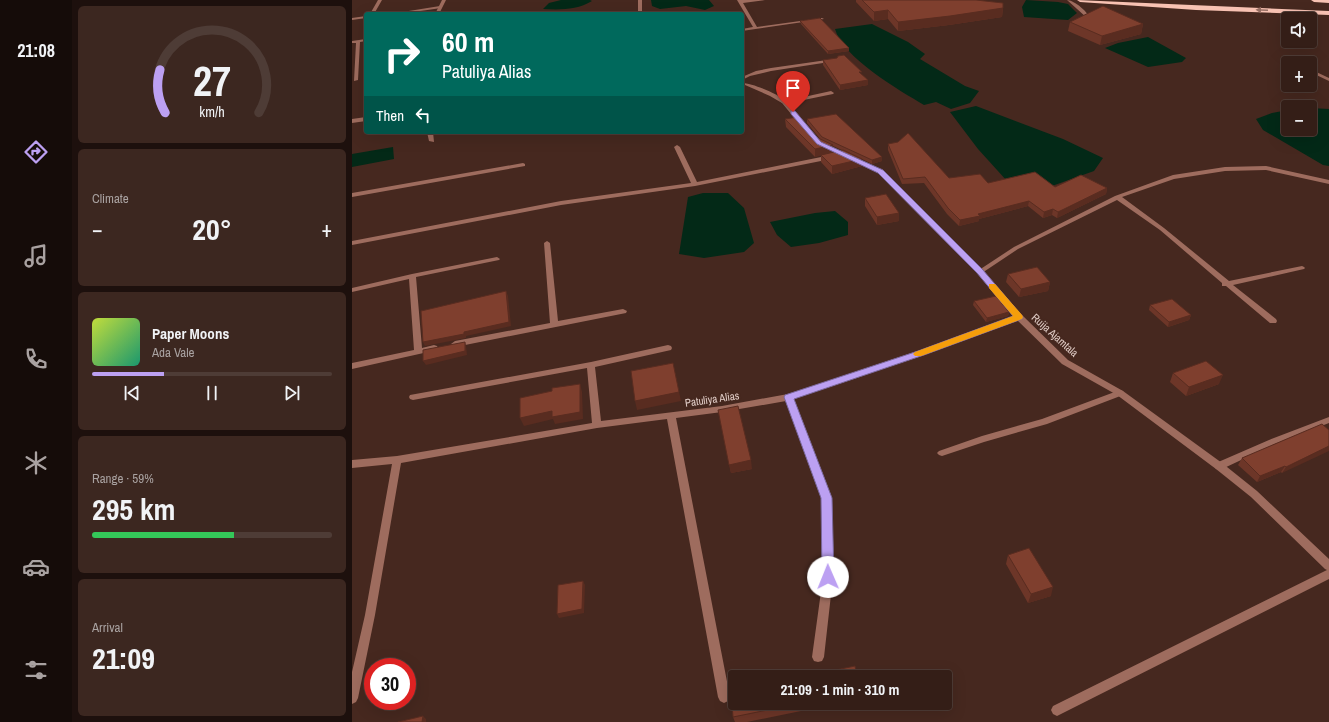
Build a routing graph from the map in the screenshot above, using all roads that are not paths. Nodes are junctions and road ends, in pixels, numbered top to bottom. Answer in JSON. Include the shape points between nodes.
{"nodes":[{"id":1,"x":380,"y":0,"type":"edge"},
{"id":2,"x":445,"y":0,"type":"edge"},
{"id":3,"x":640,"y":0,"type":"edge"},
{"id":4,"x":763,"y":0,"type":"edge"},
{"id":5,"x":1069,"y":0,"type":"edge"},
{"id":6,"x":1080,"y":0,"type":"edge"},
{"id":7,"x":1314,"y":0,"type":"edge"},
{"id":8,"x":739,"y":1,"type":"edge"},
{"id":9,"x":1329,"y":1,"type":"edge"},
{"id":10,"x":440,"y":7,"type":"junction"},
{"id":11,"x":373,"y":12,"type":"edge"},
{"id":12,"x":406,"y":12,"type":"edge"},
{"id":13,"x":437,"y":12,"type":"edge"},
{"id":14,"x":640,"y":12,"type":"edge"},
{"id":15,"x":1329,"y":13,"type":"edge"},
{"id":16,"x":364,"y":17,"type":"edge"},
{"id":17,"x":352,"y":19,"type":"edge"},
{"id":18,"x":822,"y":19,"type":"edge"},
{"id":19,"x":1088,"y":19,"type":"edge"},
{"id":20,"x":756,"y":28,"type":"junction"},
{"id":21,"x":744,"y":30,"type":"edge"},
{"id":22,"x":355,"y":42,"type":"edge"},
{"id":23,"x":835,"y":60,"type":"edge"},
{"id":24,"x":1317,"y":74,"type":"edge"},
{"id":25,"x":744,"y":77,"type":"edge"},
{"id":26,"x":356,"y":80,"type":"dead end"},
{"id":27,"x":1329,"y":80,"type":"edge"},
{"id":28,"x":744,"y":85,"type":"edge"},
{"id":29,"x":831,"y":93,"type":"dead end"},
{"id":30,"x":784,"y":102,"type":"junction"},
{"id":31,"x":364,"y":119,"type":"edge"},
{"id":32,"x":352,"y":121,"type":"edge"},
{"id":33,"x":430,"y":134,"type":"edge"},
{"id":34,"x":432,"y":141,"type":"dead end"},
{"id":35,"x":677,"y":147,"type":"dead end"},
{"id":36,"x":845,"y":154,"type":"junction"},
{"id":37,"x":523,"y":165,"type":"dead end"},
{"id":38,"x":1329,"y":182,"type":"edge"},
{"id":39,"x":695,"y":184,"type":"junction"},
{"id":40,"x":352,"y":195,"type":"edge"},
{"id":41,"x":1117,"y":197,"type":"junction"},
{"id":42,"x":352,"y":243,"type":"edge"},
{"id":43,"x":547,"y":243,"type":"dead end"},
{"id":44,"x":497,"y":259,"type":"dead end"},
{"id":45,"x":1302,"y":268,"type":"dead end"},
{"id":46,"x":980,"y":272,"type":"junction"},
{"id":47,"x":412,"y":276,"type":"junction"},
{"id":48,"x":1225,"y":284,"type":"junction"},
{"id":49,"x":352,"y":290,"type":"edge"},
{"id":50,"x":623,"y":311,"type":"dead end"},
{"id":51,"x":1019,"y":317,"type":"junction"},
{"id":52,"x":1273,"y":321,"type":"dead end"},
{"id":53,"x":554,"y":324,"type":"junction"},
{"id":54,"x":668,"y":348,"type":"dead end"},
{"id":55,"x":418,"y":351,"type":"junction"},
{"id":56,"x":591,"y":364,"type":"junction"},
{"id":57,"x":352,"y":366,"type":"edge"},
{"id":58,"x":1120,"y":393,"type":"junction"},
{"id":59,"x":414,"y":397,"type":"dead end"},
{"id":60,"x":789,"y":397,"type":"junction"},
{"id":61,"x":671,"y":416,"type":"junction"},
{"id":62,"x":1329,"y":420,"type":"edge"},
{"id":63,"x":597,"y":425,"type":"junction"},
{"id":64,"x":942,"y":452,"type":"dead end"},
{"id":65,"x":398,"y":460,"type":"junction"},
{"id":66,"x":352,"y":464,"type":"edge"},
{"id":67,"x":1219,"y":466,"type":"junction"},
{"id":68,"x":1329,"y":566,"type":"edge"},
{"id":69,"x":1329,"y":574,"type":"edge"},
{"id":70,"x":818,"y":657,"type":"dead end"},
{"id":71,"x":355,"y":667,"type":"edge"},
{"id":72,"x":724,"y":697,"type":"dead end"},
{"id":73,"x":352,"y":698,"type":"edge"},
{"id":74,"x":1057,"y":710,"type":"dead end"}],
"edges":[{"from":1,"to":11,"type":"street"},
{"from":2,"to":10,"type":"street"},
{"from":3,"to":14,"type":"street"},
{"from":4,"to":8,"type":"street"},
{"from":5,"to":19,"type":"street","via":[[1088,16]]},
{"from":15,"to":6,"type":"highway","one_way":true},
{"from":7,"to":9,"type":"highway"},
{"from":8,"to":20,"type":"street"},
{"from":10,"to":12,"type":"street"},
{"from":10,"to":13,"type":"street"},
{"from":16,"to":17,"type":"street"},
{"from":18,"to":20,"type":"street"},
{"from":20,"to":21,"type":"street"},
{"from":22,"to":26,"type":"street"},
{"from":23,"to":25,"type":"street","via":[[757,72]]},
{"from":24,"to":27,"type":"street"},
{"from":28,"to":30,"type":"street","name":"Ruija Ajamtala"},
{"from":29,"to":30,"type":"street"},
{"from":30,"to":36,"type":"street","name":"Ruija Ajamtala","via":[[819,143]]},
{"from":31,"to":32,"type":"street"},
{"from":33,"to":34,"type":"street"},
{"from":35,"to":39,"type":"street"},
{"from":36,"to":39,"type":"street"},
{"from":36,"to":46,"type":"street","name":"Ruija Ajamtala","via":[[881,172]]},
{"from":37,"to":40,"type":"street"},
{"from":38,"to":41,"type":"street","via":[[1266,168],[1225,170],[1173,177]]},
{"from":39,"to":42,"type":"street","via":[[561,203]]},
{"from":41,"to":46,"type":"street","via":[[1016,248]]},
{"from":41,"to":48,"type":"street","via":[[1205,264]]},
{"from":43,"to":53,"type":"street"},
{"from":44,"to":47,"type":"street"},
{"from":45,"to":48,"type":"street"},
{"from":46,"to":51,"type":"street","name":"Ruija Ajamtala"},
{"from":47,"to":49,"type":"street"},
{"from":47,"to":55,"type":"street"},
{"from":48,"to":52,"type":"street"},
{"from":50,"to":53,"type":"street"},
{"from":51,"to":58,"type":"street","name":"Ruija Ajamtala","via":[[1066,362]]},
{"from":51,"to":60,"type":"street","name":"Patuliya Alias"},
{"from":53,"to":55,"type":"street"},
{"from":54,"to":56,"type":"street"},
{"from":55,"to":57,"type":"street"},
{"from":56,"to":59,"type":"street"},
{"from":56,"to":63,"type":"street"},
{"from":58,"to":64,"type":"street","via":[[1044,422]]},
{"from":58,"to":67,"type":"street","name":"Ruija Ajamtala"},
{"from":60,"to":61,"type":"street","name":"Patuliya Alias","via":[[722,410]]},
{"from":60,"to":70,"type":"street","via":[[827,498],[828,577]]},
{"from":61,"to":63,"type":"street","name":"Patuliya Alias"},
{"from":61,"to":72,"type":"street"},
{"from":62,"to":67,"type":"street"},
{"from":63,"to":65,"type":"street","name":"Patuliya Alias"},
{"from":65,"to":66,"type":"street","name":"Patuliya Alias"},
{"from":65,"to":71,"type":"street"},
{"from":67,"to":68,"type":"street","name":"Ruija Ajamtala","via":[[1254,494]]},
{"from":69,"to":74,"type":"street"},
{"from":71,"to":73,"type":"street"}]}
